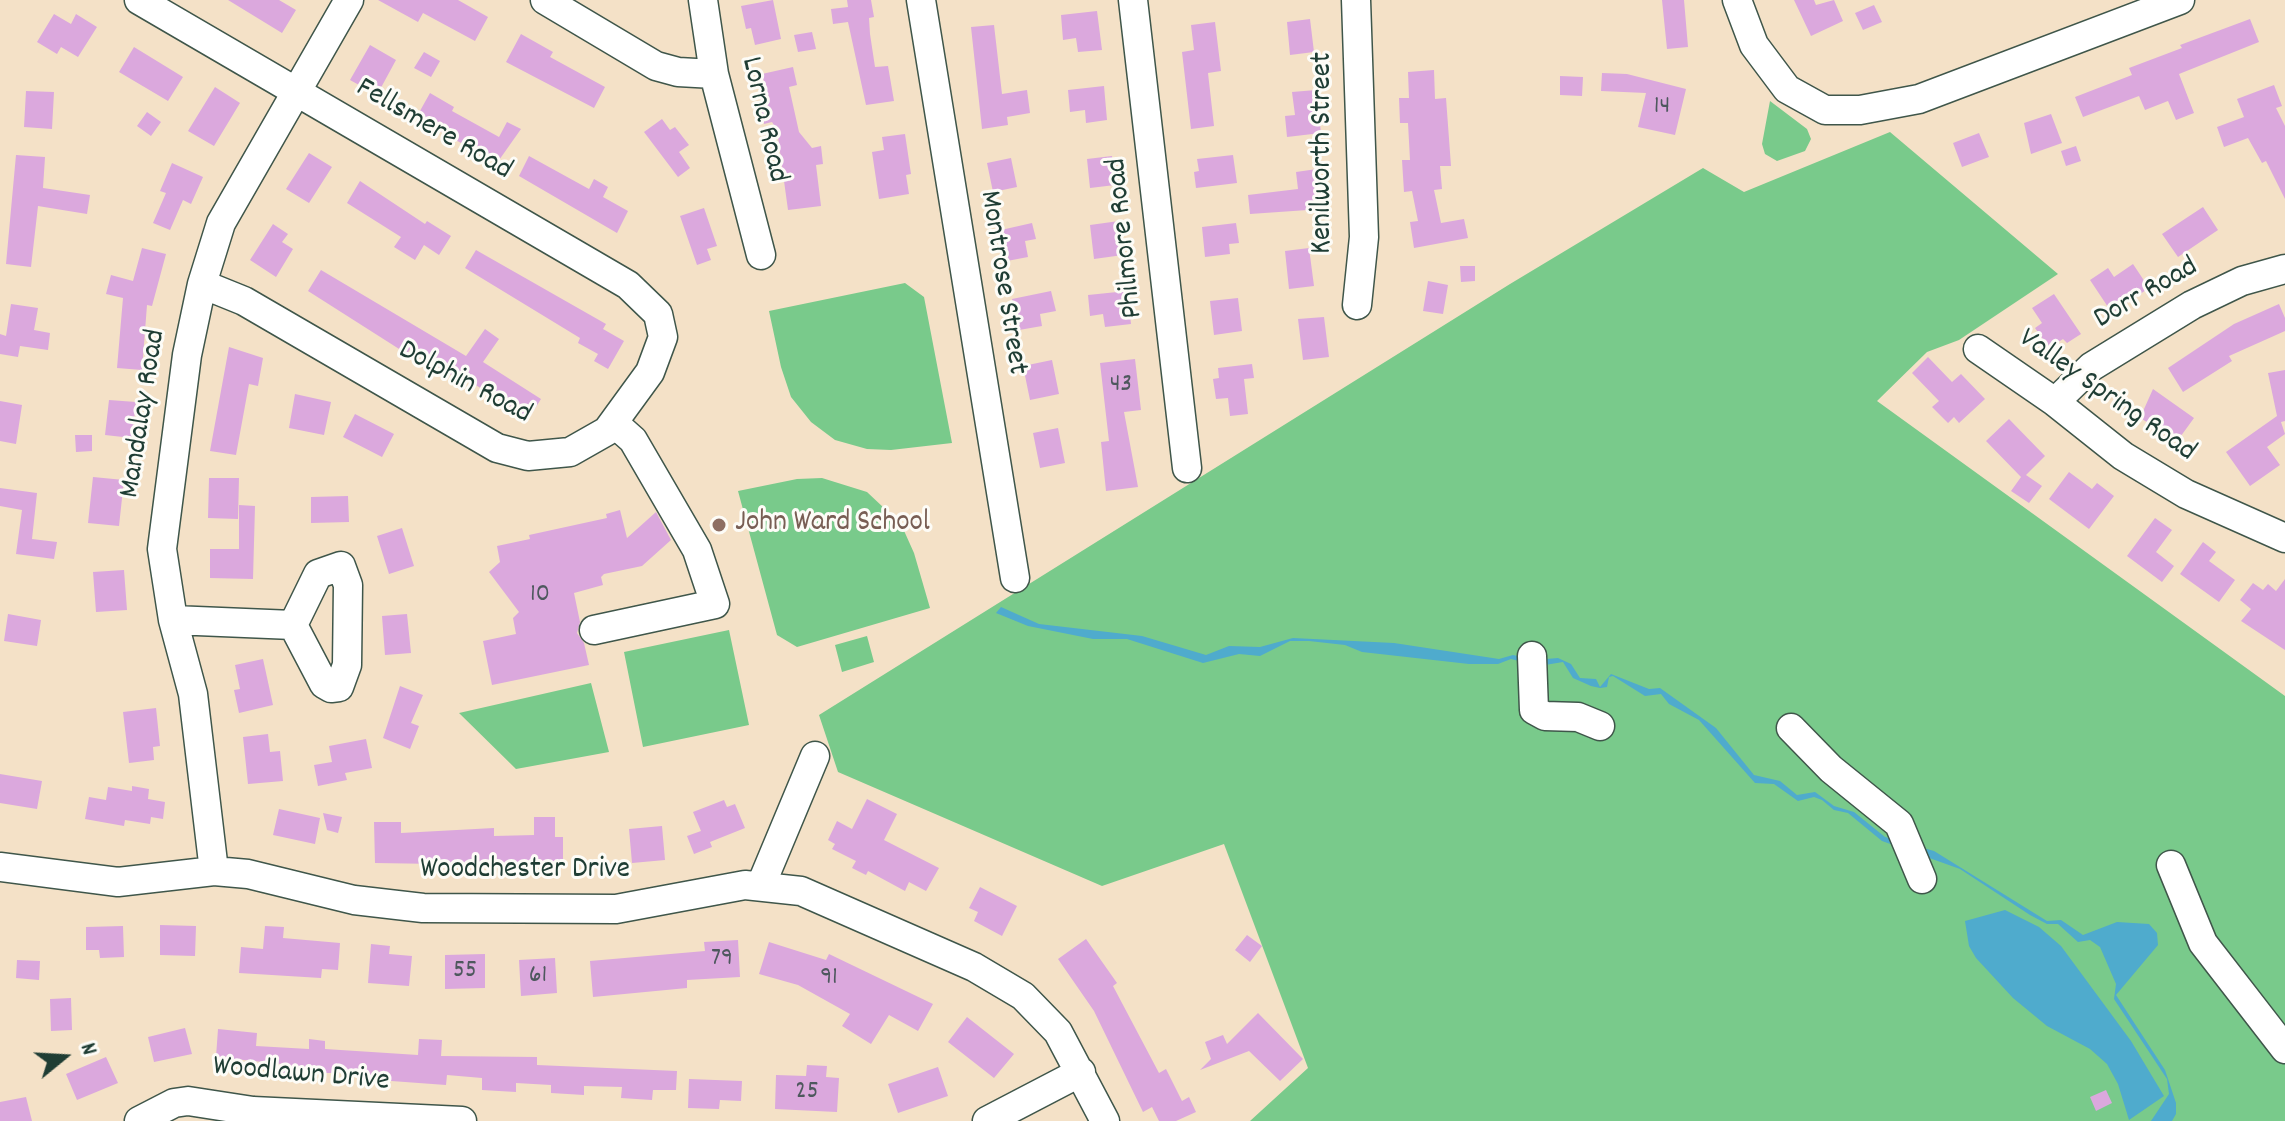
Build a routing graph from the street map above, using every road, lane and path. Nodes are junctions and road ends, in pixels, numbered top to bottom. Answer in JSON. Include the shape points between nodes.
{"nodes":[{"id":1,"x":139,"y":0,"type":"edge"},
{"id":2,"x":349,"y":0,"type":"edge"},
{"id":3,"x":545,"y":0,"type":"edge"},
{"id":4,"x":703,"y":0,"type":"edge"},
{"id":5,"x":921,"y":0,"type":"edge"},
{"id":6,"x":1133,"y":0,"type":"edge"},
{"id":7,"x":1356,"y":0,"type":"edge"},
{"id":8,"x":1737,"y":0,"type":"edge"},
{"id":9,"x":2180,"y":0,"type":"edge"},
{"id":10,"x":714,"y":74,"type":"junction"},
{"id":11,"x":294,"y":90,"type":"junction"},
{"id":12,"x":761,"y":255,"type":"dead end"},
{"id":13,"x":2285,"y":269,"type":"edge"},
{"id":14,"x":202,"y":284,"type":"junction"},
{"id":15,"x":1357,"y":305,"type":"dead end"},
{"id":16,"x":662,"y":345,"type":"joint"},
{"id":17,"x":1978,"y":349,"type":"dead end"},
{"id":18,"x":2055,"y":402,"type":"junction"},
{"id":19,"x":615,"y":424,"type":"junction"},
{"id":20,"x":1187,"y":468,"type":"dead end"},
{"id":21,"x":2285,"y":538,"type":"edge"},
{"id":22,"x":1015,"y":578,"type":"dead end"},
{"id":23,"x":173,"y":620,"type":"junction"},
{"id":24,"x":293,"y":625,"type":"dead end"},
{"id":25,"x":594,"y":630,"type":"dead end"},
{"id":26,"x":1533,"y":662,"type":"dead end"},
{"id":27,"x":1600,"y":726,"type":"dead end"},
{"id":28,"x":1791,"y":728,"type":"dead end"},
{"id":29,"x":815,"y":756,"type":"dead end"},
{"id":30,"x":2171,"y":865,"type":"dead end"},
{"id":31,"x":0,"y":867,"type":"edge"},
{"id":32,"x":214,"y":871,"type":"junction"},
{"id":33,"x":1922,"y":879,"type":"dead end"},
{"id":34,"x":761,"y":885,"type":"junction"},
{"id":35,"x":2285,"y":1049,"type":"edge"},
{"id":36,"x":1081,"y":1072,"type":"junction"},
{"id":37,"x":254,"y":1116,"type":"edge"},
{"id":38,"x":139,"y":1121,"type":"edge"},
{"id":39,"x":462,"y":1121,"type":"edge"},
{"id":40,"x":987,"y":1121,"type":"edge"},
{"id":41,"x":1105,"y":1121,"type":"edge"}],
"edges":[{"from":1,"to":11,"type":"street","name":"Fellsmere Road"},
{"from":2,"to":11,"type":"street","name":"Mandalay Road"},
{"from":3,"to":10,"type":"street","via":[[656,66]]},
{"from":4,"to":10,"type":"street","name":"Lorna Road"},
{"from":5,"to":22,"type":"street","name":"Montrose Street"},
{"from":6,"to":20,"type":"street","name":"Philmore Road"},
{"from":7,"to":15,"type":"street","name":"Kenilworth Street","via":[[1364,237]]},
{"from":8,"to":9,"type":"street","via":[[1754,45],[1787,89],[1825,110],[1860,110],[1919,99]]},
{"from":10,"to":12,"type":"street","name":"Lorna Road"},
{"from":11,"to":14,"type":"street","name":"Mandalay Road","via":[[221,223]]},
{"from":11,"to":16,"type":"street","name":"Fellsmere Road","via":[[628,285],[658,314]]},
{"from":13,"to":18,"type":"street","name":"Dorr Road","via":[[2242,281],[2192,305],[2091,367]]},
{"from":14,"to":19,"type":"street","name":"Dolphin Road","via":[[257,308],[502,450],[560,455],[585,446]]},
{"from":14,"to":23,"type":"street","name":"Mandalay Road","via":[[162,531]]},
{"from":16,"to":19,"type":"street","name":"Dolphin Road"},
{"from":17,"to":18,"type":"street","name":"Valley Spring Road"},
{"from":18,"to":21,"type":"street","name":"Valley Spring Road","via":[[2123,456],[2186,494]]},
{"from":19,"to":25,"type":"street","via":[[635,443],[697,550],[715,604]]},
{"from":23,"to":24,"type":"street"},
{"from":23,"to":32,"type":"street","name":"Mandalay Road","via":[[193,694]]},
{"from":26,"to":27,"type":"street","via":[[1534,710]]},
{"from":28,"to":33,"type":"street","via":[[1831,769],[1899,824]]},
{"from":29,"to":34,"type":"street"},
{"from":30,"to":35,"type":"street","via":[[2203,943]]},
{"from":31,"to":32,"type":"street","name":"Woodchester Drive","via":[[118,882]]},
{"from":32,"to":34,"type":"street","name":"Woodchester Drive","via":[[354,900],[423,908],[616,909]]},
{"from":34,"to":36,"type":"street","name":"Woodchester Drive","via":[[825,899],[994,977],[1049,1020]]},
{"from":36,"to":40,"type":"street"},
{"from":36,"to":41,"type":"street","name":"Woodchester Drive"},
{"from":37,"to":38,"type":"street","name":"Woodlawn Drive","via":[[183,1101]]},
{"from":37,"to":39,"type":"street","name":"Woodlawn Drive"}]}
